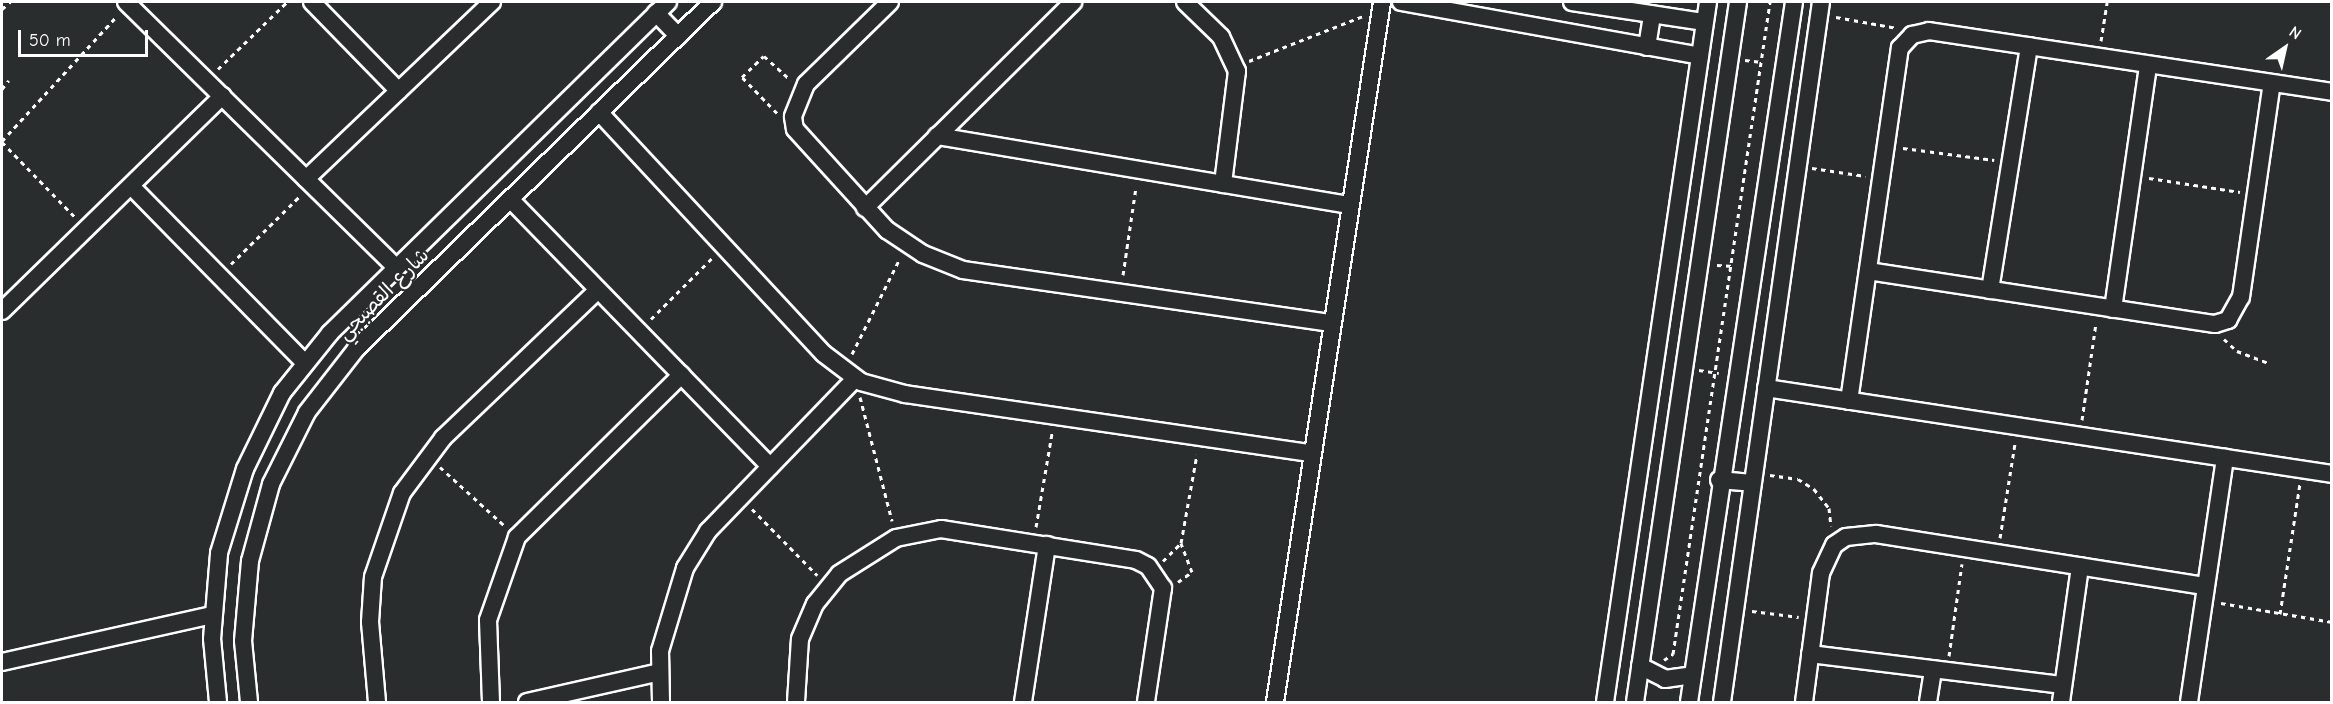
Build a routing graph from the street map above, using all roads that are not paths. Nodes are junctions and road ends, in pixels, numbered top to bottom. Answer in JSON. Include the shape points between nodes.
{"nodes":[{"id":1,"x":312,"y":2,"type":"edge"},
{"id":2,"x":492,"y":2,"type":"edge"},
{"id":3,"x":713,"y":2,"type":"edge"},
{"id":4,"x":890,"y":2,"type":"edge"},
{"id":5,"x":1073,"y":2,"type":"edge"},
{"id":6,"x":1185,"y":2,"type":"edge"},
{"id":7,"x":1401,"y":2,"type":"edge"},
{"id":8,"x":1572,"y":2,"type":"edge"},
{"id":9,"x":1708,"y":2,"type":"edge"},
{"id":10,"x":1738,"y":2,"type":"edge"},
{"id":11,"x":1794,"y":2,"type":"edge"},
{"id":12,"x":127,"y":3,"type":"edge"},
{"id":13,"x":1381,"y":6,"type":"edge"},
{"id":14,"x":662,"y":7,"type":"edge"},
{"id":15,"x":1820,"y":8,"type":"edge"},
{"id":16,"x":1652,"y":14,"type":"junction"},
{"id":17,"x":1705,"y":22,"type":"junction"},
{"id":18,"x":678,"y":36,"type":"junction"},
{"id":19,"x":2029,"y":46,"type":"junction"},
{"id":20,"x":1647,"y":47,"type":"junction"},
{"id":21,"x":1700,"y":56,"type":"junction"},
{"id":22,"x":2148,"y":64,"type":"junction"},
{"id":23,"x":2272,"y":83,"type":"junction"},
{"id":24,"x":399,"y":91,"type":"junction"},
{"id":25,"x":2331,"y":92,"type":"edge"},
{"id":26,"x":222,"y":96,"type":"junction"},
{"id":27,"x":600,"y":112,"type":"junction"},
{"id":28,"x":937,"y":136,"type":"junction"},
{"id":29,"x":309,"y":182,"type":"junction"},
{"id":30,"x":1223,"y":184,"type":"junction"},
{"id":31,"x":131,"y":186,"type":"junction"},
{"id":32,"x":510,"y":200,"type":"junction"},
{"id":33,"x":1349,"y":205,"type":"junction"},
{"id":34,"x":865,"y":208,"type":"junction"},
{"id":35,"x":1785,"y":258,"type":"junction"},
{"id":36,"x":1755,"y":261,"type":"junction"},
{"id":37,"x":396,"y":267,"type":"junction"},
{"id":38,"x":1868,"y":271,"type":"junction"},
{"id":39,"x":598,"y":290,"type":"junction"},
{"id":40,"x":1990,"y":290,"type":"junction"},
{"id":41,"x":2106,"y":308,"type":"junction"},
{"id":42,"x":2,"y":311,"type":"edge"},
{"id":43,"x":1331,"y":323,"type":"junction"},
{"id":44,"x":305,"y":363,"type":"junction"},
{"id":45,"x":681,"y":375,"type":"junction"},
{"id":46,"x":849,"y":375,"type":"junction"},
{"id":47,"x":1689,"y":386,"type":"junction"},
{"id":48,"x":1652,"y":388,"type":"junction"},
{"id":49,"x":1766,"y":388,"type":"junction"},
{"id":50,"x":1850,"y":401,"type":"junction"},
{"id":51,"x":1311,"y":453,"type":"junction"},
{"id":52,"x":2225,"y":458,"type":"junction"},
{"id":53,"x":770,"y":466,"type":"junction"},
{"id":54,"x":2331,"y":474,"type":"edge"},
{"id":55,"x":1753,"y":478,"type":"junction"},
{"id":56,"x":1719,"y":480,"type":"junction"},
{"id":57,"x":1040,"y":544,"type":"junction"},
{"id":58,"x":2080,"y":566,"type":"junction"},
{"id":59,"x":2205,"y":593,"type":"junction"},
{"id":60,"x":213,"y":615,"type":"junction"},
{"id":61,"x":1810,"y":654,"type":"junction"},
{"id":62,"x":2,"y":662,"type":"edge"},
{"id":63,"x":1640,"y":666,"type":"junction"},
{"id":64,"x":1940,"y":670,"type":"junction"},
{"id":65,"x":660,"y":672,"type":"junction"},
{"id":66,"x":1693,"y":675,"type":"junction"},
{"id":67,"x":2064,"y":685,"type":"junction"},
{"id":68,"x":218,"y":702,"type":"edge"},
{"id":69,"x":249,"y":702,"type":"edge"},
{"id":70,"x":377,"y":702,"type":"edge"},
{"id":71,"x":491,"y":702,"type":"edge"},
{"id":72,"x":527,"y":702,"type":"edge"},
{"id":73,"x":661,"y":702,"type":"edge"},
{"id":74,"x":796,"y":702,"type":"edge"},
{"id":75,"x":1023,"y":702,"type":"edge"},
{"id":76,"x":1146,"y":702,"type":"edge"},
{"id":77,"x":1275,"y":702,"type":"edge"},
{"id":78,"x":1605,"y":702,"type":"edge"},
{"id":79,"x":1635,"y":702,"type":"edge"},
{"id":80,"x":1689,"y":702,"type":"edge"},
{"id":81,"x":1722,"y":702,"type":"edge"},
{"id":82,"x":1804,"y":702,"type":"edge"},
{"id":83,"x":1928,"y":702,"type":"edge"},
{"id":84,"x":2061,"y":702,"type":"edge"},
{"id":85,"x":2189,"y":702,"type":"edge"}],
"edges":[{"from":1,"to":24,"type":"street"},
{"from":2,"to":24,"type":"street"},
{"from":3,"to":18,"type":"street","name":"شارع القصبجي"},
{"from":4,"to":34,"type":"street","via":[[802,89],[794,105],[795,129]]},
{"from":5,"to":28,"type":"street"},
{"from":6,"to":30,"type":"street","via":[[1221,37],[1236,66],[1239,91]]},
{"from":7,"to":20,"type":"street"},
{"from":8,"to":16,"type":"street"},
{"from":9,"to":17,"type":"street"},
{"from":10,"to":47,"type":"street","via":[[1739,61]]},
{"from":11,"to":36,"type":"street"},
{"from":12,"to":26,"type":"street"},
{"from":13,"to":33,"type":"street"},
{"from":14,"to":18,"type":"street"},
{"from":14,"to":37,"type":"street","name":"شارع القصبجي"},
{"from":15,"to":35,"type":"street"},
{"from":16,"to":17,"type":"street"},
{"from":16,"to":20,"type":"street"},
{"from":17,"to":21,"type":"street"},
{"from":18,"to":27,"type":"street","name":"شارع القصبجي"},
{"from":19,"to":22,"type":"street"},
{"from":19,"to":38,"type":"street","via":[[1929,31],[1912,35],[1900,48]]},
{"from":19,"to":40,"type":"street"},
{"from":20,"to":21,"type":"street"},
{"from":21,"to":48,"type":"street"},
{"from":22,"to":23,"type":"street"},
{"from":22,"to":41,"type":"street","via":[[2132,175]]},
{"from":23,"to":25,"type":"street"},
{"from":23,"to":41,"type":"street","via":[[2237,310],[2215,324]]},
{"from":24,"to":29,"type":"street"},
{"from":26,"to":29,"type":"street"},
{"from":26,"to":31,"type":"street"},
{"from":27,"to":32,"type":"street","name":"شارع القصبجي"},
{"from":27,"to":46,"type":"street"},
{"from":28,"to":30,"type":"street"},
{"from":28,"to":34,"type":"street"},
{"from":29,"to":37,"type":"street"},
{"from":30,"to":33,"type":"street"},
{"from":31,"to":42,"type":"street"},
{"from":31,"to":44,"type":"street"},
{"from":32,"to":39,"type":"street"},
{"from":32,"to":69,"type":"street","name":"شارع القصبجي","via":[[356,349],[288,447],[250,561],[243,641]]},
{"from":33,"to":43,"type":"street"},
{"from":34,"to":43,"type":"street","via":[[907,244],[963,270]]},
{"from":35,"to":36,"type":"street"},
{"from":35,"to":49,"type":"street"},
{"from":36,"to":56,"type":"street"},
{"from":37,"to":44,"type":"street","name":"شارع القصبجي"},
{"from":38,"to":40,"type":"street"},
{"from":38,"to":50,"type":"street"},
{"from":39,"to":45,"type":"street"},
{"from":39,"to":70,"type":"street","via":[[427,456],[388,523],[373,577],[370,622]]},
{"from":40,"to":41,"type":"street"},
{"from":43,"to":51,"type":"street"},
{"from":44,"to":60,"type":"street","name":"شارع القصبجي","via":[[282,393],[245,469],[219,553]]},
{"from":45,"to":53,"type":"street"},
{"from":45,"to":71,"type":"street","via":[[518,537],[504,563],[488,620]]},
{"from":46,"to":51,"type":"street","via":[[883,390]]},
{"from":46,"to":53,"type":"street"},
{"from":47,"to":48,"type":"street"},
{"from":47,"to":63,"type":"street"},
{"from":48,"to":78,"type":"street"},
{"from":49,"to":50,"type":"street"},
{"from":49,"to":55,"type":"street"},
{"from":50,"to":52,"type":"street"},
{"from":51,"to":77,"type":"street"},
{"from":52,"to":54,"type":"street"},
{"from":52,"to":59,"type":"street"},
{"from":53,"to":65,"type":"street","via":[[708,531],[685,568],[669,609]]},
{"from":55,"to":56,"type":"street"},
{"from":55,"to":81,"type":"street"},
{"from":56,"to":66,"type":"street"},
{"from":57,"to":74,"type":"street","via":[[941,529],[896,538],[868,551],[829,586],[800,639]]},
{"from":57,"to":75,"type":"street"},
{"from":57,"to":76,"type":"street","via":[[1148,566],[1163,591]]},
{"from":58,"to":59,"type":"street"},
{"from":58,"to":61,"type":"street","via":[[1861,533],[1834,545],[1821,573]]},
{"from":58,"to":67,"type":"street"},
{"from":59,"to":85,"type":"street"},
{"from":60,"to":62,"type":"street"},
{"from":60,"to":68,"type":"street","name":"شارع القصبجي"},
{"from":61,"to":64,"type":"street"},
{"from":61,"to":82,"type":"street"},
{"from":63,"to":66,"type":"street","via":[[1665,679]]},
{"from":63,"to":79,"type":"street"},
{"from":64,"to":67,"type":"street"},
{"from":64,"to":83,"type":"street"},
{"from":65,"to":72,"type":"street"},
{"from":65,"to":73,"type":"street"},
{"from":66,"to":80,"type":"street"},
{"from":67,"to":84,"type":"street"}]}
